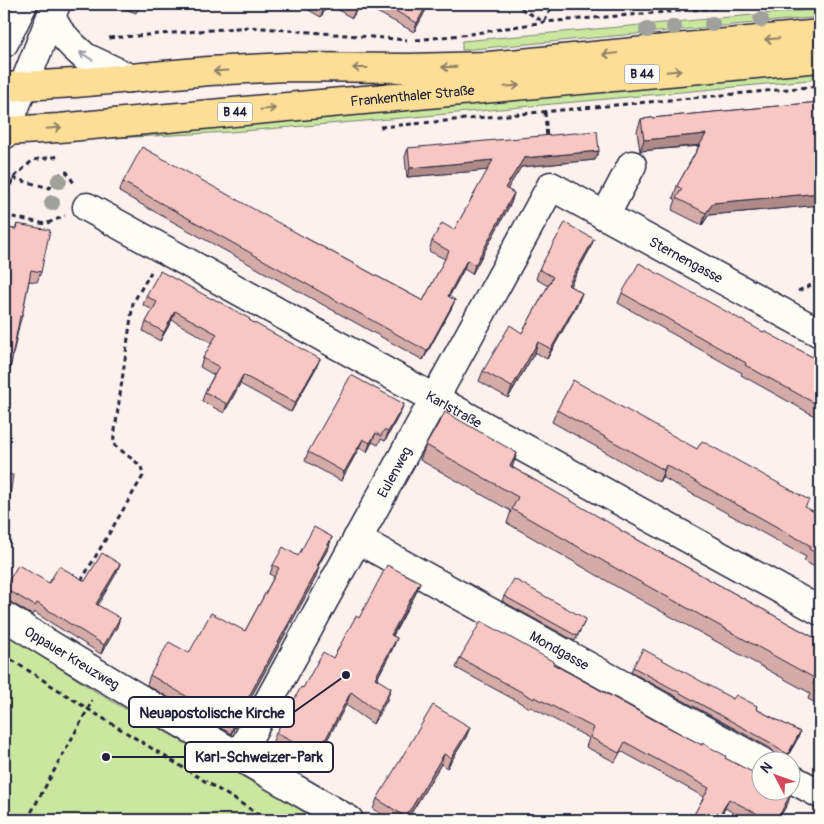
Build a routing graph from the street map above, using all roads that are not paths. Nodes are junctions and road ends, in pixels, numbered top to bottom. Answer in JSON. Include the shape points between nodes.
{"nodes":[{"id":1,"x":23,"y":4,"type":"edge"},
{"id":2,"x":53,"y":10,"type":"edge"},
{"id":3,"x":820,"y":34,"type":"edge"},
{"id":4,"x":4,"y":43,"type":"edge"},
{"id":5,"x":820,"y":58,"type":"edge"},
{"id":6,"x":130,"y":78,"type":"junction"},
{"id":7,"x":14,"y":86,"type":"edge"},
{"id":8,"x":4,"y":133,"type":"edge"},
{"id":9,"x":632,"y":165,"type":"dead end"},
{"id":10,"x":551,"y":186,"type":"joint"},
{"id":11,"x":87,"y":207,"type":"road end"},
{"id":12,"x":605,"y":216,"type":"junction"},
{"id":13,"x":820,"y":333,"type":"edge"},
{"id":14,"x":435,"y":399,"type":"junction"},
{"id":15,"x":357,"y":539,"type":"junction"},
{"id":16,"x":820,"y":611,"type":"edge"},
{"id":17,"x":4,"y":616,"type":"edge"},
{"id":18,"x":752,"y":756,"type":"edge"},
{"id":19,"x":238,"y":757,"type":"junction"},
{"id":20,"x":802,"y":784,"type":"edge"},
{"id":21,"x":820,"y":794,"type":"edge"},
{"id":22,"x":349,"y":820,"type":"edge"}],
"edges":[{"from":1,"to":4,"type":"street"},
{"from":6,"to":2,"type":"street","one_way":true,"via":[[85,57],[60,31]]},
{"from":2,"to":7,"type":"street"},
{"from":3,"to":6,"type":"main road","name":"Frankenthaler Straße","number":"B 44","one_way":true,"via":[[489,66],[287,67]]},
{"from":8,"to":5,"type":"main road","name":"Frankenthaler Straße","number":"B 44","one_way":true},
{"from":6,"to":7,"type":"main road","name":"Frankenthaler Straße","number":"B 44"},
{"from":7,"to":8,"type":"street"},
{"from":9,"to":12,"type":"street"},
{"from":10,"to":12,"type":"street","name":"Sternengasse"},
{"from":10,"to":14,"type":"street","name":"Eulenweg"},
{"from":11,"to":14,"type":"street","name":"Karlstraße"},
{"from":12,"to":13,"type":"street","name":"Sternengasse"},
{"from":14,"to":15,"type":"street","name":"Eulenweg"},
{"from":14,"to":16,"type":"street","name":"Karlstraße"},
{"from":15,"to":18,"type":"street","name":"Mondgasse"},
{"from":15,"to":19,"type":"street","name":"Eulenweg"},
{"from":17,"to":19,"type":"street","name":"Oppauer Kreuzweg"},
{"from":19,"to":22,"type":"street","name":"Oppauer Kreuzweg"},
{"from":20,"to":21,"type":"street"}]}
